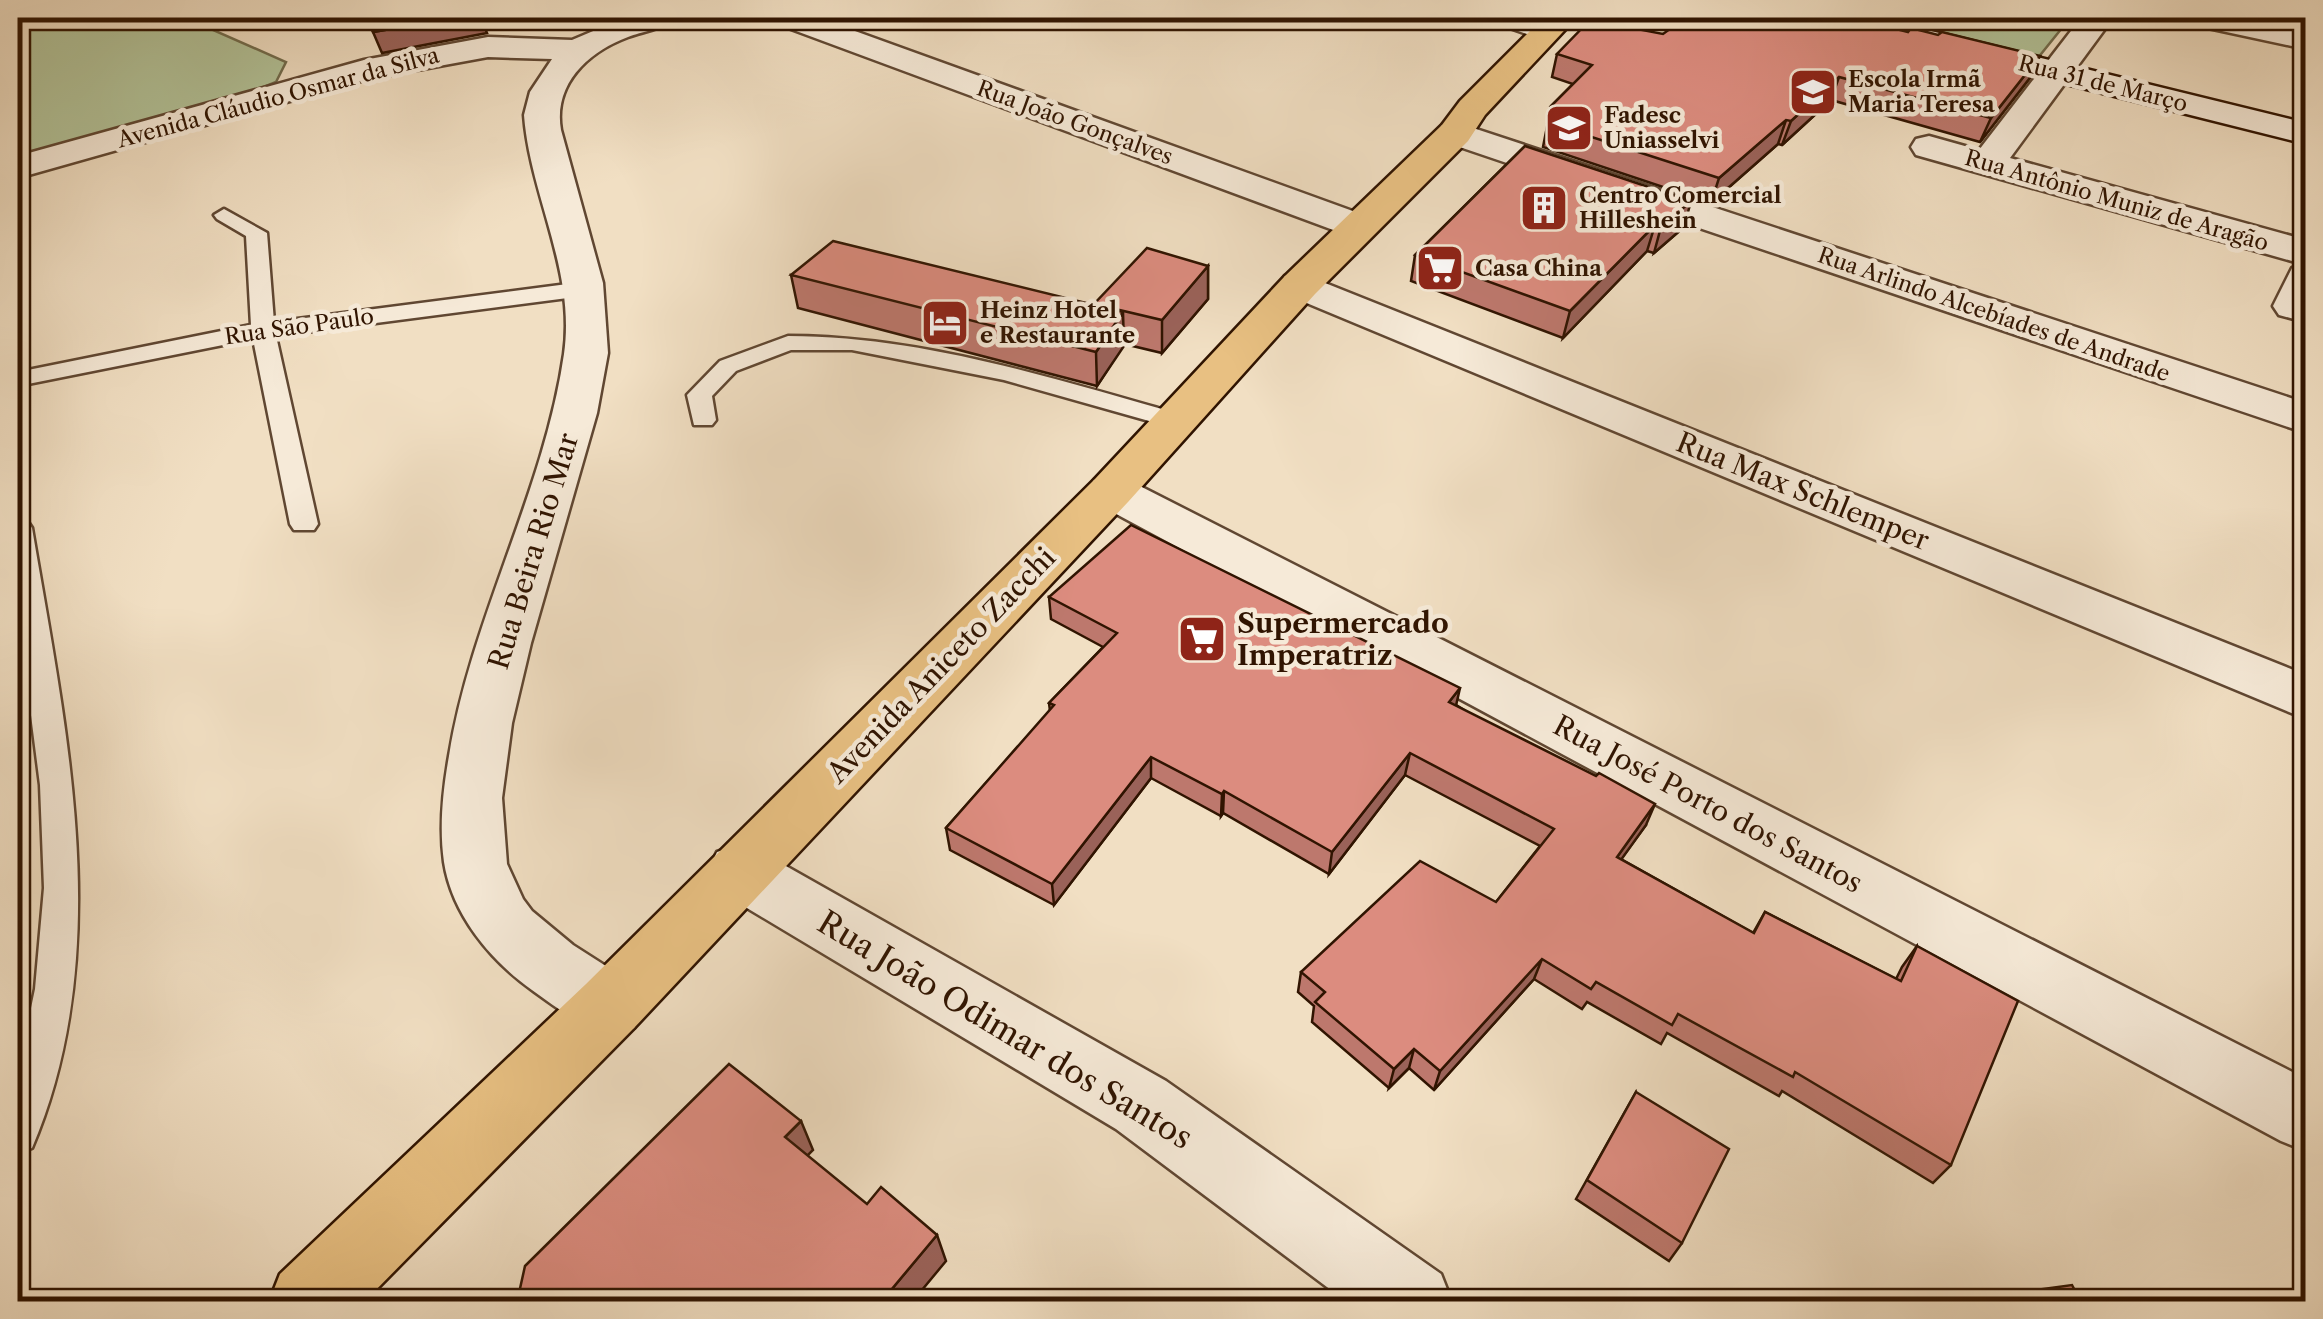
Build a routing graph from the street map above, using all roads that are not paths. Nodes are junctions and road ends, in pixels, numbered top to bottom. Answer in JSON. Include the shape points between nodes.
{"nodes":[{"id":1,"x":654,"y":18,"type":"edge"},
{"id":2,"x":791,"y":18,"type":"edge"},
{"id":3,"x":1489,"y":18,"type":"edge"},
{"id":4,"x":1842,"y":18,"type":"edge"},
{"id":5,"x":2097,"y":18,"type":"edge"},
{"id":6,"x":2206,"y":18,"type":"edge"},
{"id":7,"x":1552,"y":26,"type":"edge"},
{"id":8,"x":2306,"y":40,"type":"edge"},
{"id":9,"x":578,"y":50,"type":"junction"},
{"id":10,"x":2057,"y":71,"type":"junction"},
{"id":11,"x":1455,"y":133,"type":"junction"},
{"id":12,"x":2306,"y":134,"type":"edge"},
{"id":13,"x":1930,"y":147,"type":"dead end"},
{"id":14,"x":1988,"y":164,"type":"junction"},
{"id":15,"x":18,"y":167,"type":"edge"},
{"id":16,"x":224,"y":215,"type":"dead end"},
{"id":17,"x":1358,"y":226,"type":"junction"},
{"id":18,"x":2306,"y":253,"type":"edge"},
{"id":19,"x":1300,"y":285,"type":"junction"},
{"id":20,"x":582,"y":289,"type":"junction"},
{"id":21,"x":263,"y":330,"type":"junction"},
{"id":22,"x":18,"y":379,"type":"edge"},
{"id":23,"x":2306,"y":418,"type":"edge"},
{"id":24,"x":703,"y":420,"type":"dead end"},
{"id":25,"x":1174,"y":420,"type":"junction"},
{"id":26,"x":1111,"y":491,"type":"junction"},
{"id":27,"x":304,"y":524,"type":"dead end"},
{"id":28,"x":18,"y":528,"type":"edge"},
{"id":29,"x":2306,"y":698,"type":"edge"},
{"id":30,"x":739,"y":870,"type":"junction"},
{"id":31,"x":610,"y":1006,"type":"junction"},
{"id":32,"x":2306,"y":1117,"type":"edge"},
{"id":33,"x":18,"y":1134,"type":"edge"},
{"id":34,"x":323,"y":1296,"type":"edge"},
{"id":35,"x":1413,"y":1302,"type":"edge"}],
"edges":[{"from":1,"to":9,"type":"street","name":"Avenida Cláudio Osmar da Silva"},
{"from":2,"to":17,"type":"street","name":"Rua João Gonçalves"},
{"from":3,"to":7,"type":"lane"},
{"from":4,"to":10,"type":"street","name":"Rua 31 de Março"},
{"from":5,"to":10,"type":"street"},
{"from":6,"to":8,"type":"street"},
{"from":7,"to":11,"type":"main road","name":"Avenida Aniceto Zacchi"},
{"from":9,"to":15,"type":"street","name":"Avenida Cláudio Osmar da Silva","via":[[488,47],[404,61]]},
{"from":9,"to":20,"type":"street","name":"Rua Beira Rio Mar","via":[[542,108]]},
{"from":10,"to":12,"type":"street","name":"Rua 31 de Março"},
{"from":10,"to":14,"type":"street"},
{"from":11,"to":17,"type":"main road","name":"Avenida Aniceto Zacchi"},
{"from":11,"to":23,"type":"street","name":"Rua Arlindo Alcebíades de Andrade"},
{"from":13,"to":14,"type":"street","name":"Rua Antônio Muniz de Aragão"},
{"from":14,"to":18,"type":"street","name":"Rua Antônio Muniz de Aragão"},
{"from":16,"to":21,"type":"lane","via":[[256,233]]},
{"from":17,"to":19,"type":"main road","name":"Avenida Aniceto Zacchi"},
{"from":19,"to":25,"type":"main road","name":"Avenida Aniceto Zacchi"},
{"from":19,"to":29,"type":"street","name":"Rua Max Schlemper"},
{"from":20,"to":21,"type":"lane","name":"Rua São Paulo"},
{"from":20,"to":31,"type":"street","name":"Rua Beira Rio Mar","via":[[587,325],[581,382],[483,726],[472,846],[479,882],[497,916],[531,952]]},
{"from":21,"to":22,"type":"lane","name":"Rua São Paulo"},
{"from":21,"to":27,"type":"lane"},
{"from":24,"to":25,"type":"lane","via":[[699,394],[728,366],[788,344],[852,343],[1007,373]]},
{"from":25,"to":26,"type":"main road","name":"Avenida Aniceto Zacchi"},
{"from":26,"to":30,"type":"main road","name":"Avenida Aniceto Zacchi"},
{"from":26,"to":32,"type":"street","name":"Rua José Porto dos Santos"},
{"from":28,"to":33,"type":"lane","via":[[50,731],[62,870],[48,1016]]},
{"from":30,"to":31,"type":"main road","name":"Avenida Aniceto Zacchi"},
{"from":30,"to":35,"type":"street","name":"Rua João Odimar dos Santos","via":[[1141,1105]]},
{"from":31,"to":34,"type":"main road","name":"Avenida Aniceto Zacchi"}]}
